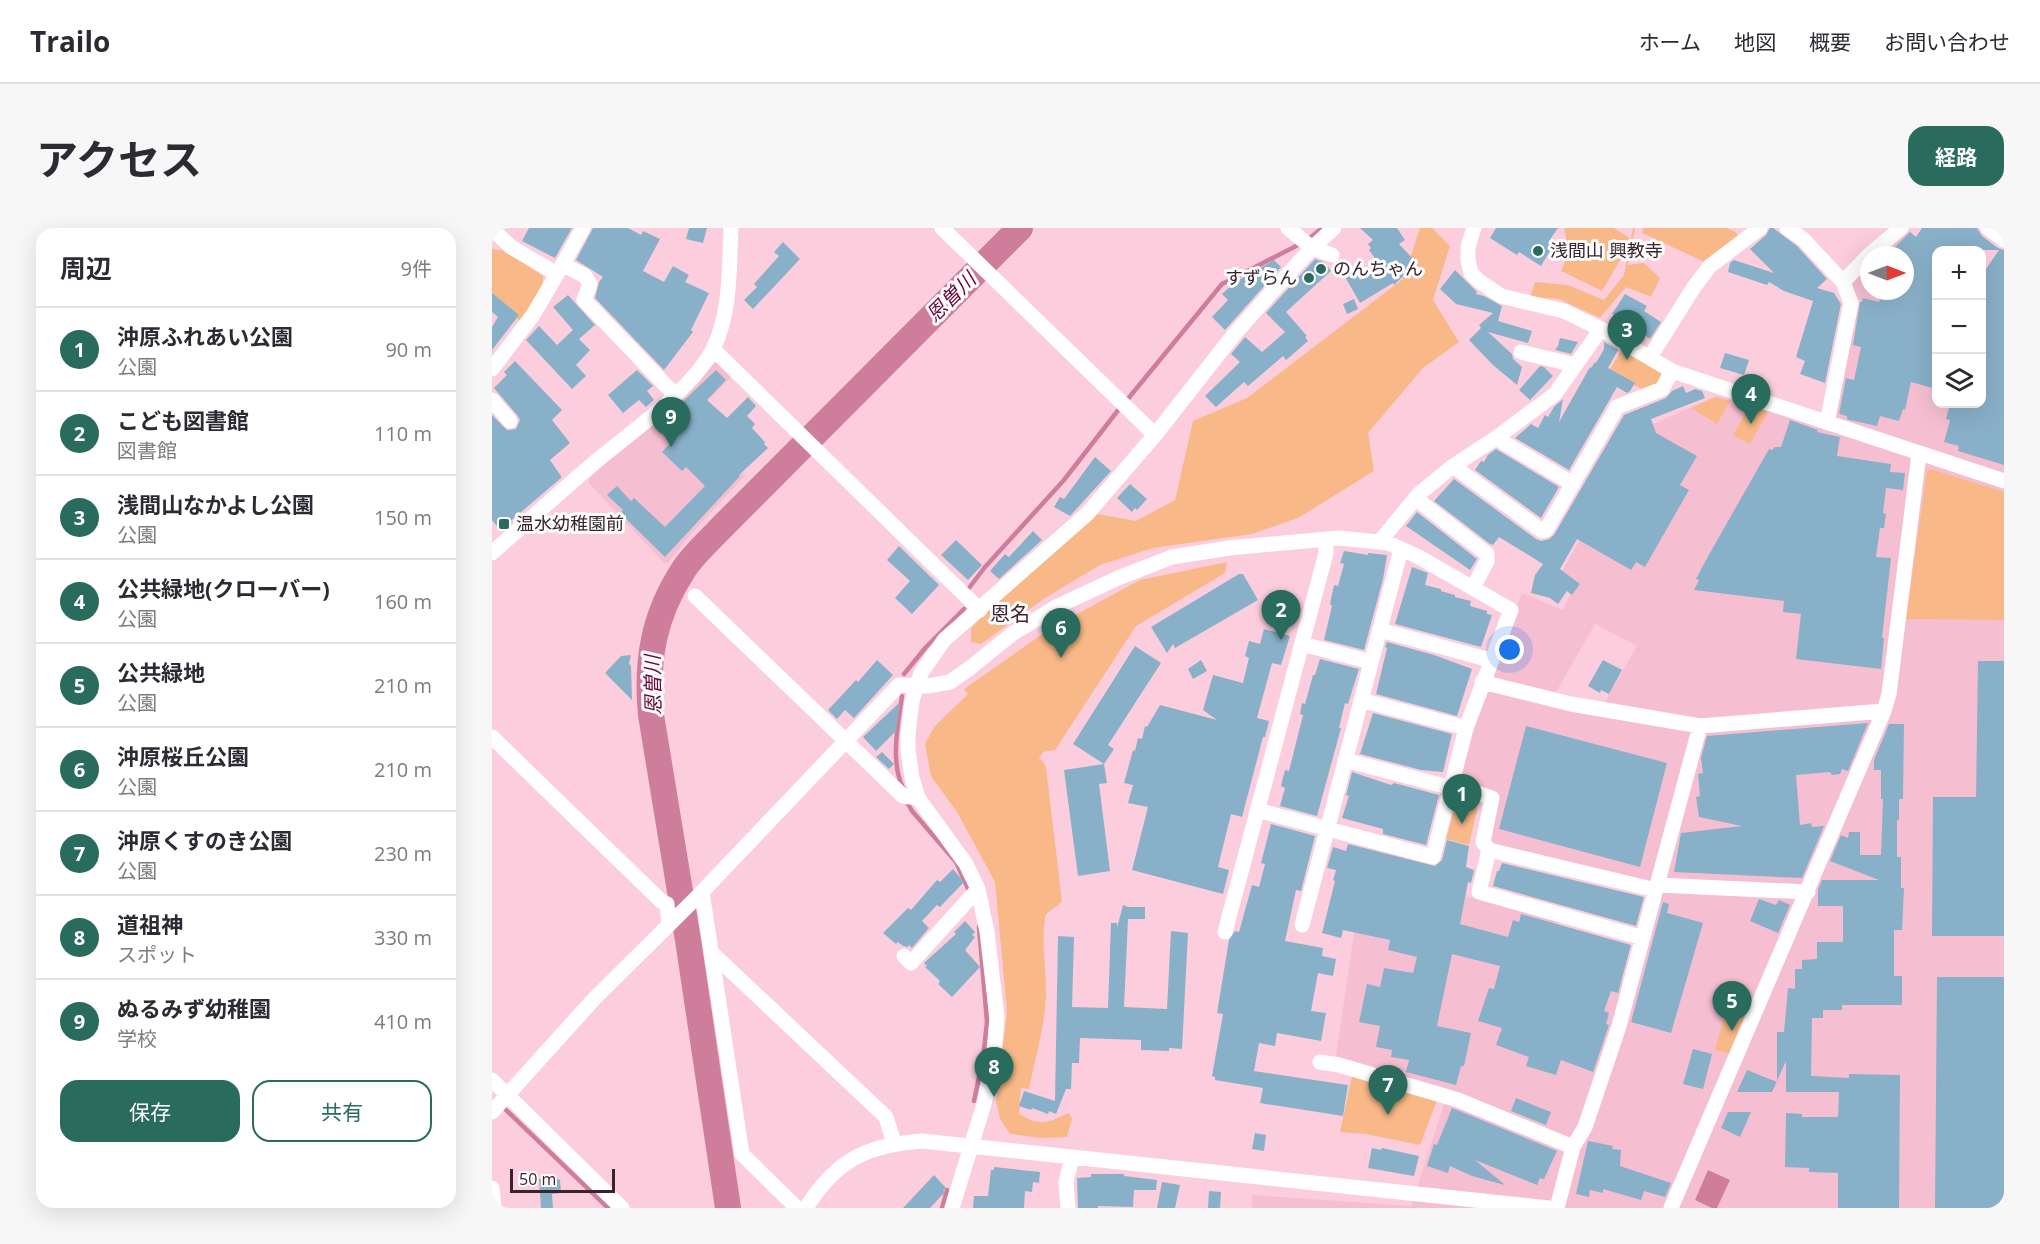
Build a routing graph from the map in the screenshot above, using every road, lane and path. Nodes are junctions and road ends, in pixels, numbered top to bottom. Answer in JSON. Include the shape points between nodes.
{"nodes":[{"id":1,"x":583,"y":228,"type":"edge"},
{"id":2,"x":731,"y":228,"type":"edge"},
{"id":3,"x":942,"y":228,"type":"edge"},
{"id":4,"x":1288,"y":228,"type":"edge"},
{"id":5,"x":1334,"y":228,"type":"edge"},
{"id":6,"x":1474,"y":228,"type":"edge"},
{"id":7,"x":1760,"y":228,"type":"edge"},
{"id":8,"x":1787,"y":228,"type":"edge"},
{"id":9,"x":1901,"y":228,"type":"edge"},
{"id":10,"x":1988,"y":228,"type":"edge"},
{"id":11,"x":492,"y":229,"type":"edge"},
{"id":12,"x":508,"y":234,"type":"edge"},
{"id":13,"x":2004,"y":240,"type":"edge"},
{"id":14,"x":1880,"y":246,"type":"edge"},
{"id":15,"x":1312,"y":248,"type":"junction"},
{"id":16,"x":1332,"y":255,"type":"dead end"},
{"id":17,"x":1860,"y":264,"type":"edge"},
{"id":18,"x":561,"y":269,"type":"junction"},
{"id":19,"x":1843,"y":282,"type":"junction"},
{"id":20,"x":1601,"y":329,"type":"junction"},
{"id":21,"x":713,"y":349,"type":"junction"},
{"id":22,"x":1521,"y":352,"type":"dead end"},
{"id":23,"x":1650,"y":357,"type":"junction"},
{"id":24,"x":1575,"y":365,"type":"junction"},
{"id":25,"x":492,"y":369,"type":"edge"},
{"id":26,"x":1672,"y":371,"type":"junction"},
{"id":27,"x":675,"y":395,"type":"junction"},
{"id":28,"x":492,"y":400,"type":"edge"},
{"id":29,"x":510,"y":421,"type":"dead end"},
{"id":30,"x":1827,"y":423,"type":"junction"},
{"id":31,"x":1155,"y":435,"type":"junction"},
{"id":32,"x":1496,"y":438,"type":"junction"},
{"id":33,"x":1919,"y":454,"type":"junction"},
{"id":34,"x":1453,"y":466,"type":"junction"},
{"id":35,"x":2004,"y":481,"type":"edge"},
{"id":36,"x":1573,"y":484,"type":"junction"},
{"id":37,"x":1415,"y":498,"type":"junction"},
{"id":38,"x":1326,"y":539,"type":"junction"},
{"id":39,"x":1380,"y":541,"type":"junction"},
{"id":40,"x":1401,"y":549,"type":"junction"},
{"id":41,"x":492,"y":553,"type":"edge"},
{"id":42,"x":1473,"y":588,"type":"junction"},
{"id":43,"x":695,"y":596,"type":"dead end"},
{"id":44,"x":980,"y":610,"type":"junction"},
{"id":45,"x":1380,"y":630,"type":"junction"},
{"id":46,"x":1302,"y":644,"type":"junction"},
{"id":47,"x":1490,"y":660,"type":"junction"},
{"id":48,"x":1371,"y":662,"type":"junction"},
{"id":49,"x":1482,"y":682,"type":"junction"},
{"id":50,"x":916,"y":686,"type":"junction"},
{"id":51,"x":1361,"y":700,"type":"junction"},
{"id":52,"x":1884,"y":711,"type":"junction"},
{"id":53,"x":1700,"y":726,"type":"junction"},
{"id":54,"x":1466,"y":728,"type":"junction"},
{"id":55,"x":492,"y":737,"type":"edge"},
{"id":56,"x":846,"y":741,"type":"junction"},
{"id":57,"x":1346,"y":760,"type":"junction"},
{"id":58,"x":1452,"y":788,"type":"junction"},
{"id":59,"x":918,"y":798,"type":"junction"},
{"id":60,"x":1257,"y":810,"type":"junction"},
{"id":61,"x":1328,"y":829,"type":"junction"},
{"id":62,"x":1490,"y":850,"type":"junction"},
{"id":63,"x":1657,"y":888,"type":"junction"},
{"id":64,"x":978,"y":889,"type":"junction"},
{"id":65,"x":1808,"y":892,"type":"junction"},
{"id":66,"x":701,"y":894,"type":"junction"},
{"id":67,"x":672,"y":923,"type":"junction"},
{"id":68,"x":1302,"y":926,"type":"dead end"},
{"id":69,"x":1226,"y":932,"type":"dead end"},
{"id":70,"x":1643,"y":938,"type":"junction"},
{"id":71,"x":712,"y":953,"type":"junction"},
{"id":72,"x":911,"y":963,"type":"dead end"},
{"id":73,"x":1320,"y":1062,"type":"dead end"},
{"id":74,"x":492,"y":1080,"type":"edge"},
{"id":75,"x":499,"y":1103,"type":"edge"},
{"id":76,"x":894,"y":1143,"type":"junction"},
{"id":77,"x":973,"y":1146,"type":"junction"},
{"id":78,"x":1574,"y":1147,"type":"junction"},
{"id":79,"x":1072,"y":1157,"type":"junction"},
{"id":80,"x":492,"y":1188,"type":"edge"},
{"id":81,"x":1528,"y":1207,"type":"edge"},
{"id":82,"x":494,"y":1208,"type":"edge"},
{"id":83,"x":622,"y":1208,"type":"edge"},
{"id":84,"x":797,"y":1208,"type":"edge"},
{"id":85,"x":806,"y":1208,"type":"edge"},
{"id":86,"x":952,"y":1208,"type":"edge"},
{"id":87,"x":1068,"y":1208,"type":"edge"},
{"id":88,"x":1549,"y":1208,"type":"edge"},
{"id":89,"x":1557,"y":1208,"type":"edge"},
{"id":90,"x":1671,"y":1208,"type":"edge"}],
"edges":[{"from":1,"to":18,"type":"street"},
{"from":2,"to":21,"type":"street","via":[[726,307]]},
{"from":3,"to":31,"type":"street"},
{"from":4,"to":15,"type":"street"},
{"from":5,"to":15,"type":"street"},
{"from":6,"to":20,"type":"street","via":[[1468,260],[1471,273],[1479,281],[1501,296],[1563,311]]},
{"from":7,"to":23,"type":"street","via":[[1710,266]]},
{"from":8,"to":19,"type":"street","via":[[1803,239]]},
{"from":9,"to":14,"type":"street"},
{"from":10,"to":13,"type":"street"},
{"from":11,"to":12,"type":"street"},
{"from":12,"to":18,"type":"street","via":[[511,247]]},
{"from":15,"to":16,"type":"street"},
{"from":15,"to":31,"type":"street","via":[[1232,337]]},
{"from":17,"to":19,"type":"street"},
{"from":18,"to":25,"type":"street","via":[[533,315]]},
{"from":18,"to":27,"type":"street","via":[[585,276],[590,284],[584,300]]},
{"from":19,"to":30,"type":"street","via":[[1851,303]]},
{"from":20,"to":23,"type":"street"},
{"from":20,"to":24,"type":"street"},
{"from":21,"to":27,"type":"street"},
{"from":21,"to":44,"type":"street"},
{"from":22,"to":24,"type":"street"},
{"from":23,"to":26,"type":"street"},
{"from":24,"to":32,"type":"street","via":[[1555,394]]},
{"from":26,"to":30,"type":"street"},
{"from":26,"to":36,"type":"street","via":[[1662,389],[1617,407]]},
{"from":27,"to":41,"type":"street"},
{"from":28,"to":29,"type":"street"},
{"from":30,"to":33,"type":"street"},
{"from":31,"to":44,"type":"street","via":[[1087,514]]},
{"from":32,"to":34,"type":"street"},
{"from":32,"to":36,"type":"street"},
{"from":33,"to":35,"type":"street"},
{"from":33,"to":52,"type":"street"},
{"from":34,"to":36,"type":"street","via":[[1542,531]]},
{"from":34,"to":37,"type":"street"},
{"from":37,"to":39,"type":"street"},
{"from":37,"to":42,"type":"street","via":[[1487,554]]},
{"from":38,"to":39,"type":"street"},
{"from":38,"to":46,"type":"street","via":[[1326,554]]},
{"from":38,"to":50,"type":"street","via":[[1229,548],[1159,561],[1059,606],[1012,634],[952,681]]},
{"from":39,"to":40,"type":"street"},
{"from":40,"to":42,"type":"street"},
{"from":40,"to":45,"type":"street"},
{"from":42,"to":47,"type":"street","via":[[1510,609]]},
{"from":43,"to":56,"type":"street"},
{"from":44,"to":50,"type":"street","via":[[944,640]]},
{"from":45,"to":47,"type":"street"},
{"from":45,"to":48,"type":"street"},
{"from":46,"to":48,"type":"street"},
{"from":46,"to":60,"type":"street"},
{"from":47,"to":49,"type":"street"},
{"from":48,"to":51,"type":"street"},
{"from":49,"to":53,"type":"street","via":[[1571,704]]},
{"from":49,"to":54,"type":"street"},
{"from":50,"to":56,"type":"street","via":[[899,685]]},
{"from":50,"to":59,"type":"street","via":[[907,742]]},
{"from":51,"to":54,"type":"street"},
{"from":51,"to":57,"type":"street"},
{"from":52,"to":53,"type":"street"},
{"from":52,"to":65,"type":"street"},
{"from":53,"to":63,"type":"street"},
{"from":54,"to":58,"type":"street"},
{"from":55,"to":67,"type":"street","via":[[667,904]]},
{"from":56,"to":59,"type":"street","via":[[903,796]]},
{"from":56,"to":66,"type":"street"},
{"from":57,"to":58,"type":"street"},
{"from":57,"to":61,"type":"street"},
{"from":58,"to":61,"type":"street","via":[[1433,856]]},
{"from":58,"to":62,"type":"street","via":[[1492,798],[1483,842]]},
{"from":59,"to":64,"type":"street","via":[[966,864]]},
{"from":60,"to":61,"type":"street"},
{"from":60,"to":69,"type":"street"},
{"from":61,"to":68,"type":"street"},
{"from":62,"to":63,"type":"street"},
{"from":62,"to":70,"type":"street","via":[[1479,892]]},
{"from":63,"to":65,"type":"street"},
{"from":63,"to":70,"type":"street"},
{"from":64,"to":72,"type":"street"},
{"from":64,"to":77,"type":"street","via":[[997,1017],[994,1057]]},
{"from":65,"to":90,"type":"street"},
{"from":66,"to":67,"type":"street"},
{"from":66,"to":71,"type":"street"},
{"from":67,"to":75,"type":"street","via":[[593,1000]]},
{"from":70,"to":78,"type":"street","via":[[1619,1026]]},
{"from":71,"to":76,"type":"street","via":[[886,1117]]},
{"from":71,"to":84,"type":"street","via":[[742,1154]]},
{"from":73,"to":78,"type":"street","via":[[1458,1100]]},
{"from":74,"to":75,"type":"street"},
{"from":75,"to":83,"type":"street"},
{"from":76,"to":77,"type":"street","via":[[922,1141]]},
{"from":76,"to":85,"type":"street","via":[[862,1153],[841,1166],[819,1187]]},
{"from":77,"to":79,"type":"street"},
{"from":77,"to":86,"type":"street"},
{"from":78,"to":89,"type":"street"},
{"from":79,"to":81,"type":"street"},
{"from":79,"to":87,"type":"street","via":[[1066,1182]]},
{"from":80,"to":82,"type":"street"},
{"from":81,"to":88,"type":"street"}]}
